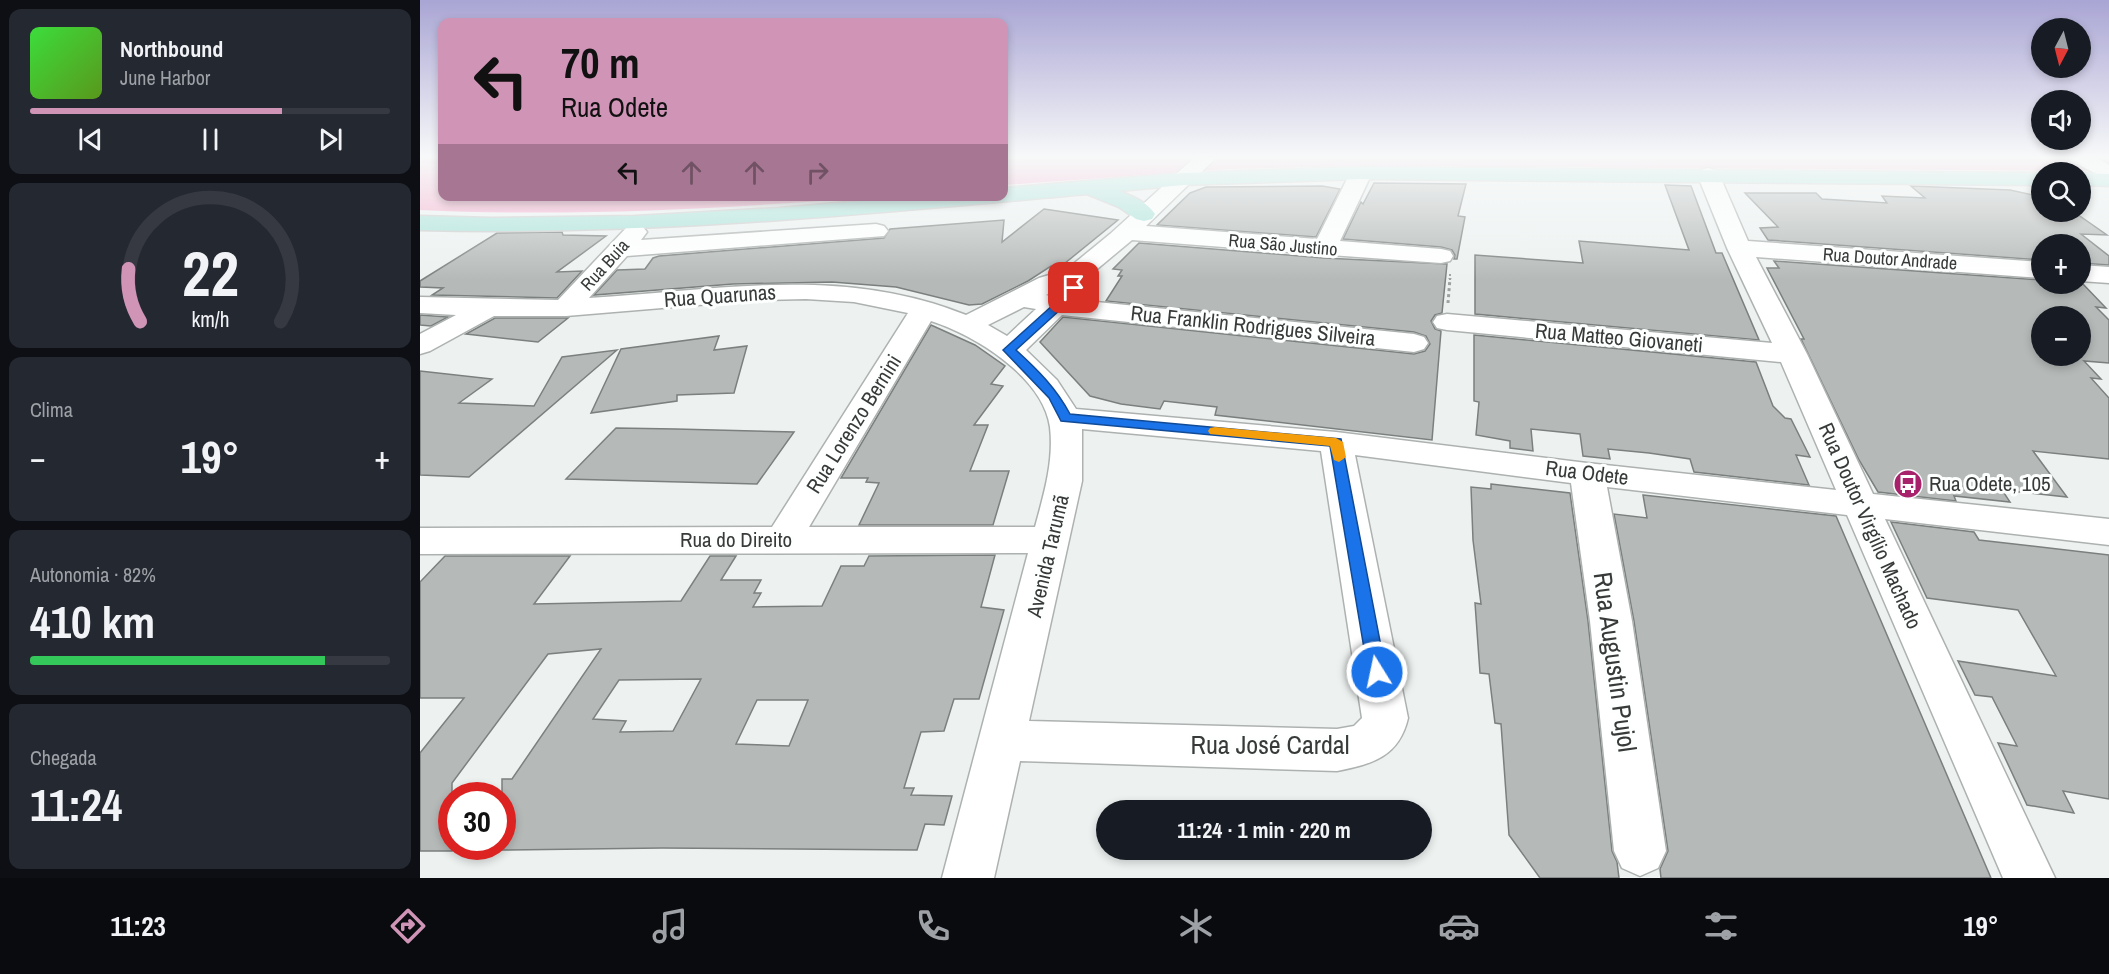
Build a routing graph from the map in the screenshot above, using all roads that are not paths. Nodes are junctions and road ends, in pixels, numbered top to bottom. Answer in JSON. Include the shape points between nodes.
{"nodes":[{"id":1,"x":1117,"y":198,"type":"edge"},
{"id":2,"x":1162,"y":198,"type":"edge"},
{"id":3,"x":1349,"y":198,"type":"edge"},
{"id":4,"x":1718,"y":198,"type":"edge"},
{"id":5,"x":937,"y":201,"type":"edge"},
{"id":6,"x":1144,"y":214,"type":"junction"},
{"id":7,"x":645,"y":221,"type":"junction"},
{"id":8,"x":420,"y":222,"type":"edge"},
{"id":9,"x":876,"y":231,"type":"dead end"},
{"id":10,"x":1125,"y":232,"type":"junction"},
{"id":11,"x":1739,"y":248,"type":"junction"},
{"id":12,"x":620,"y":249,"type":"junction"},
{"id":13,"x":1324,"y":249,"type":"junction"},
{"id":14,"x":1441,"y":256,"type":"road end"},
{"id":15,"x":2031,"y":269,"type":"edge"},
{"id":16,"x":1075,"y":275,"type":"junction"},
{"id":17,"x":1021,"y":298,"type":"junction"},
{"id":18,"x":420,"y":305,"type":"edge"},
{"id":19,"x":1058,"y":306,"type":"junction"},
{"id":20,"x":566,"y":308,"type":"junction"},
{"id":21,"x":925,"y":308,"type":"junction"},
{"id":22,"x":489,"y":309,"type":"junction"},
{"id":23,"x":1447,"y":322,"type":"road end"},
{"id":24,"x":968,"y":325,"type":"junction"},
{"id":25,"x":1414,"y":343,"type":"dead end"},
{"id":26,"x":420,"y":345,"type":"edge"},
{"id":27,"x":1009,"y":350,"type":"junction"},
{"id":28,"x":1792,"y":354,"type":"junction"},
{"id":29,"x":1066,"y":418,"type":"junction"},
{"id":30,"x":1336,"y":442,"type":"junction"},
{"id":31,"x":1587,"y":474,"type":"junction"},
{"id":32,"x":1860,"y":504,"type":"junction"},
{"id":33,"x":2109,"y":532,"type":"edge"},
{"id":34,"x":783,"y":540,"type":"junction"},
{"id":35,"x":1052,"y":540,"type":"junction"},
{"id":36,"x":420,"y":541,"type":"edge"},
{"id":37,"x":1004,"y":740,"type":"junction"},
{"id":38,"x":1640,"y":851,"type":"dead end"},
{"id":39,"x":968,"y":878,"type":"edge"},
{"id":40,"x":2029,"y":878,"type":"edge"}],
"edges":[{"from":1,"to":6,"type":"main road"},
{"from":2,"to":6,"type":"street"},
{"from":3,"to":13,"type":"street"},
{"from":4,"to":11,"type":"street","name":"Rua Doutor Virgílio Machado"},
{"from":5,"to":7,"type":"main road"},
{"from":6,"to":10,"type":"street"},
{"from":7,"to":8,"type":"main road","via":[[467,225]]},
{"from":7,"to":12,"type":"street","name":"Rua Buia"},
{"from":9,"to":12,"type":"street"},
{"from":10,"to":13,"type":"street","name":"Rua São Justino"},
{"from":10,"to":16,"type":"street"},
{"from":11,"to":15,"type":"street","name":"Rua Doutor Andrade"},
{"from":11,"to":28,"type":"street","name":"Rua Doutor Virgílio Machado"},
{"from":12,"to":20,"type":"street","name":"Rua Buia"},
{"from":13,"to":14,"type":"street","name":"Rua São Justino"},
{"from":16,"to":17,"type":"street"},
{"from":16,"to":19,"type":"street","via":[[1074,288]]},
{"from":17,"to":19,"type":"street","name":"Rua Franklin Rodrigues Silveira"},
{"from":17,"to":24,"type":"street"},
{"from":18,"to":22,"type":"street","name":"Rua Quarunas"},
{"from":19,"to":25,"type":"street","name":"Rua Franklin Rodrigues Silveira"},
{"from":19,"to":27,"type":"street"},
{"from":20,"to":21,"type":"street","name":"Rua Quarunas","via":[[819,290],[874,296]]},
{"from":20,"to":22,"type":"street","name":"Rua Quarunas"},
{"from":21,"to":24,"type":"street","name":"Rua Quarunas"},
{"from":21,"to":34,"type":"street","name":"Rua Lorenzo Bernini"},
{"from":22,"to":26,"type":"street"},
{"from":23,"to":28,"type":"street","name":"Rua Matteo Giovaneti"},
{"from":24,"to":27,"type":"street","name":"Rua Quarunas"},
{"from":27,"to":29,"type":"street","name":"Avenida Tarumã","via":[[1054,397]]},
{"from":28,"to":32,"type":"street","name":"Rua Doutor Virgílio Machado"},
{"from":29,"to":30,"type":"street","name":"Rua Odete"},
{"from":29,"to":35,"type":"street","name":"Avenida Tarumã","via":[[1069,446],[1065,481]]},
{"from":30,"to":31,"type":"street","name":"Rua Odete"},
{"from":30,"to":37,"type":"street","name":"Rua José Cardal","via":[[1385,718],[1384,730],[1376,739],[1337,750]]},
{"from":31,"to":32,"type":"street","name":"Rua Odete"},
{"from":31,"to":38,"type":"street","name":"Rua Augustin Pujol","via":[[1611,621]]},
{"from":32,"to":33,"type":"street","name":"Rua Odete"},
{"from":32,"to":40,"type":"street","name":"Rua Doutor Virgílio Machado"},
{"from":34,"to":35,"type":"street","name":"Rua do Direito"},
{"from":34,"to":36,"type":"street","name":"Rua do Direito"},
{"from":35,"to":37,"type":"street","name":"Avenida Tarumã"},
{"from":37,"to":39,"type":"street","name":"Avenida Tarumã"}]}
